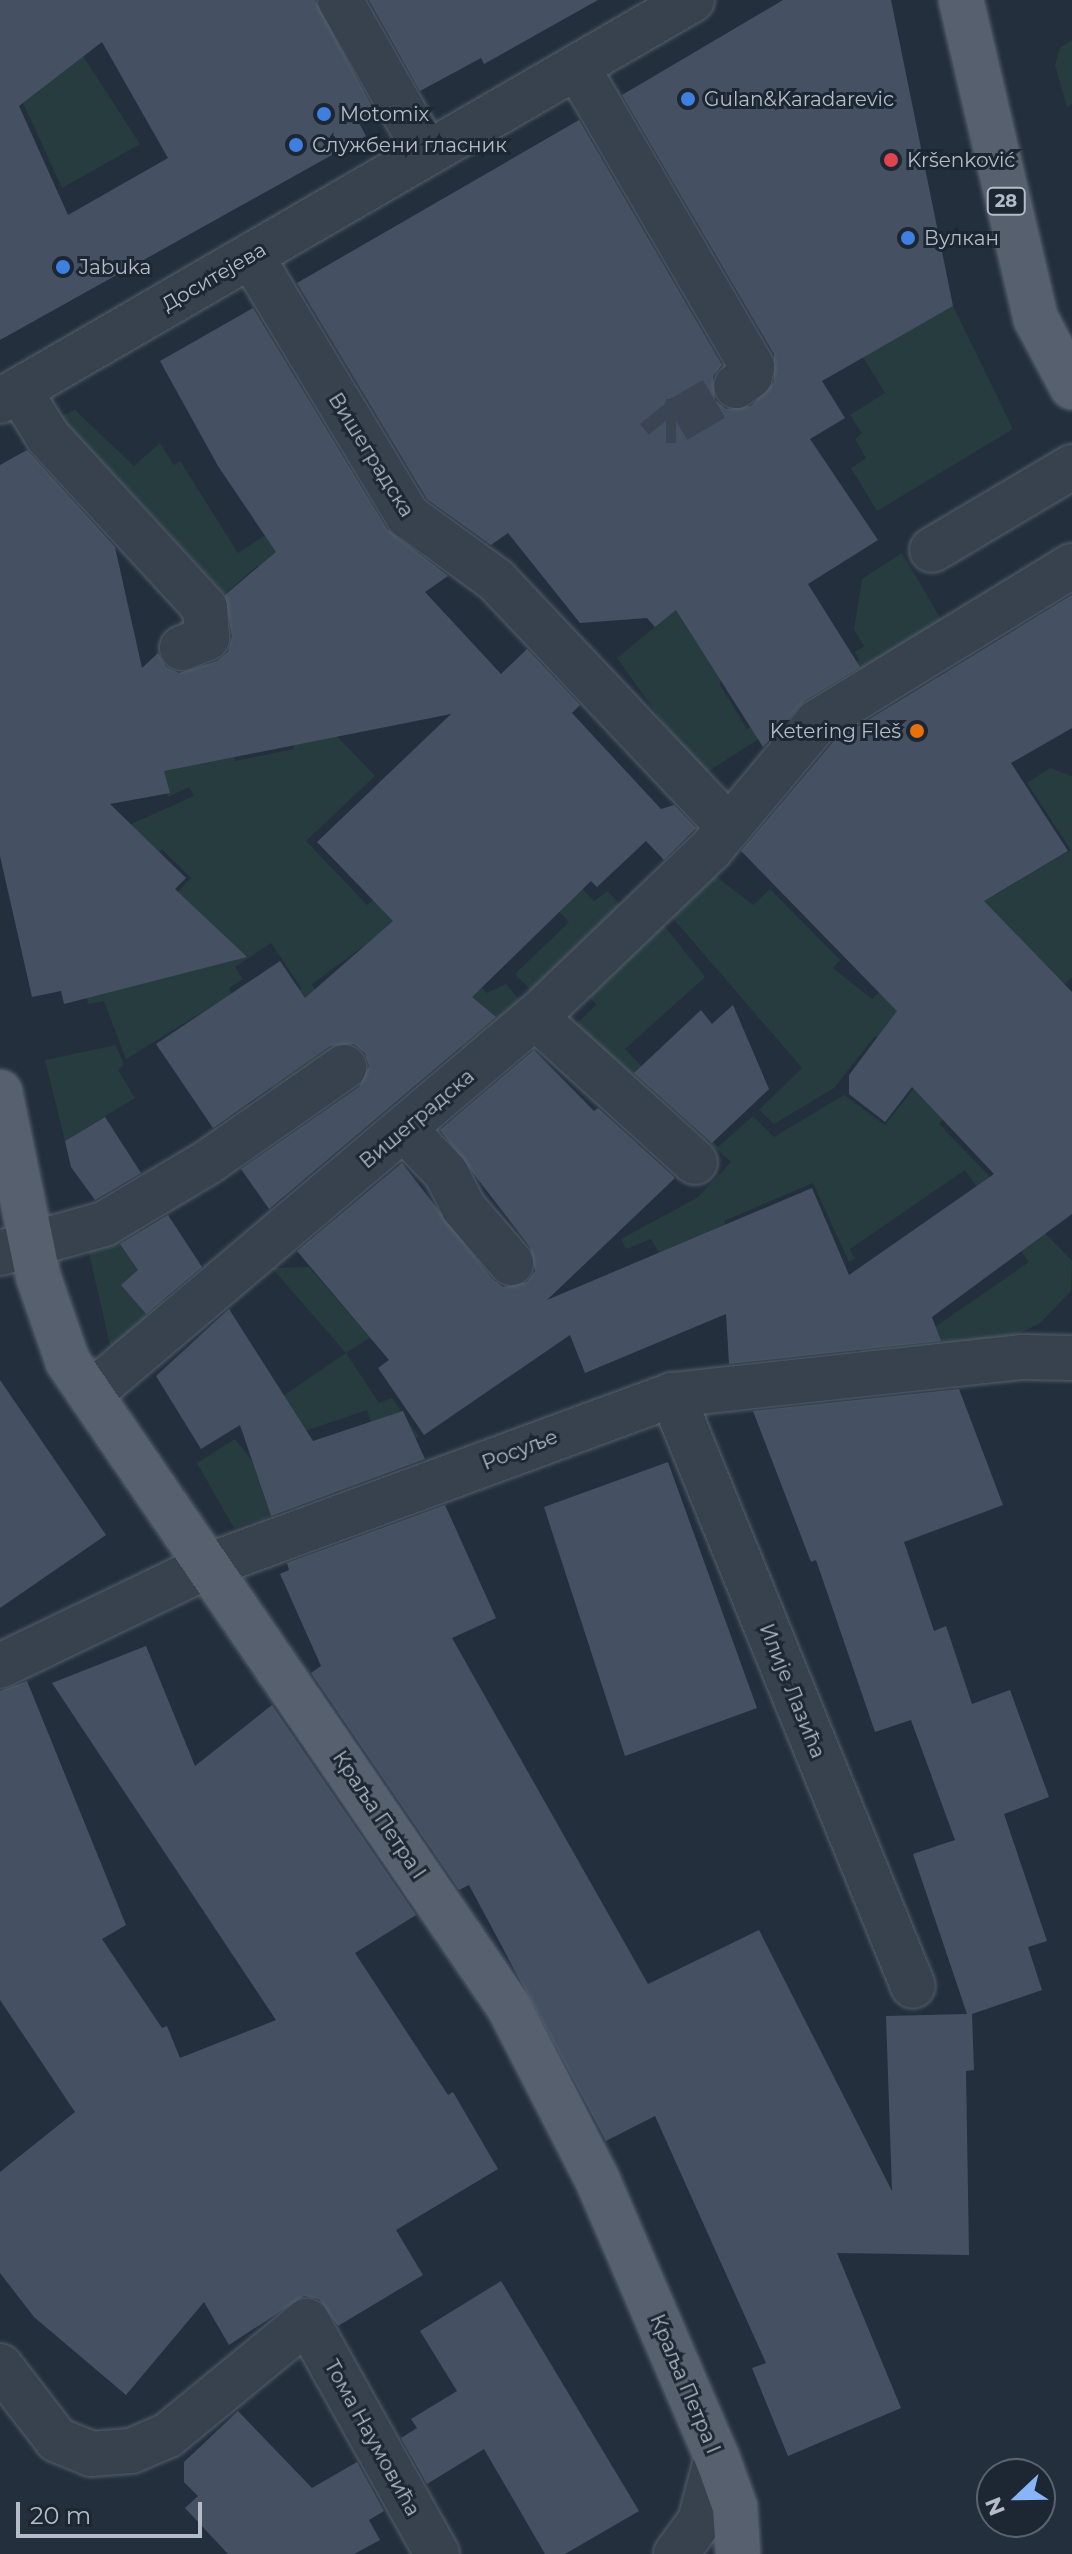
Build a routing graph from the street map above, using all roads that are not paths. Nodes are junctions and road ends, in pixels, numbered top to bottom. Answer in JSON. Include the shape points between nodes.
{"nodes":[{"id":1,"x":340,"y":0,"type":"edge"},
{"id":2,"x":692,"y":0,"type":"edge"},
{"id":3,"x":963,"y":2,"type":"edge"},
{"id":4,"x":577,"y":67,"type":"junction"},
{"id":5,"x":427,"y":153,"type":"junction"},
{"id":6,"x":251,"y":256,"type":"junction"},
{"id":7,"x":736,"y":386,"type":"tunnel mouth"},
{"id":8,"x":1072,"y":387,"type":"edge"},
{"id":9,"x":10,"y":395,"type":"edge"},
{"id":10,"x":1072,"y":467,"type":"edge"},
{"id":11,"x":932,"y":550,"type":"dead end"},
{"id":12,"x":1072,"y":566,"type":"edge"},
{"id":13,"x":182,"y":648,"type":"dead end"},
{"id":14,"x":729,"y":827,"type":"junction"},
{"id":15,"x":535,"y":1017,"type":"junction"},
{"id":16,"x":344,"y":1067,"type":"dead end"},
{"id":17,"x":0,"y":1092,"type":"edge"},
{"id":18,"x":404,"y":1129,"type":"junction"},
{"id":19,"x":695,"y":1162,"type":"dead end"},
{"id":20,"x":16,"y":1250,"type":"edge"},
{"id":21,"x":511,"y":1263,"type":"dead end"},
{"id":22,"x":1066,"y":1345,"type":"edge"},
{"id":23,"x":90,"y":1394,"type":"junction"},
{"id":24,"x":672,"y":1395,"type":"junction"},
{"id":25,"x":210,"y":1565,"type":"junction"},
{"id":26,"x":0,"y":1666,"type":"edge"},
{"id":27,"x":913,"y":1986,"type":"dead end"},
{"id":28,"x":0,"y":2366,"type":"edge"},
{"id":29,"x":717,"y":2457,"type":"junction"},
{"id":30,"x":437,"y":2554,"type":"edge"},
{"id":31,"x":676,"y":2554,"type":"edge"},
{"id":32,"x":738,"y":2554,"type":"edge"}],
"edges":[{"from":1,"to":5,"type":"street"},
{"from":2,"to":4,"type":"street","name":"Доситејева"},
{"from":3,"to":8,"type":"main road","number":"28","via":[[1036,319]]},
{"from":4,"to":5,"type":"street","name":"Доситејева"},
{"from":4,"to":7,"type":"street","via":[[692,232],[752,367],[750,376]]},
{"from":5,"to":6,"type":"street","name":"Доситејева"},
{"from":6,"to":9,"type":"street","name":"Доситејева"},
{"from":6,"to":14,"type":"street","name":"Вишеградска","via":[[408,516],[496,580]]},
{"from":9,"to":13,"type":"street","via":[[205,608],[207,638]]},
{"from":10,"to":11,"type":"street"},
{"from":12,"to":14,"type":"street","name":"Вишеградска","via":[[827,714],[806,731]]},
{"from":14,"to":15,"type":"street","name":"Вишеградска"},
{"from":15,"to":18,"type":"street","name":"Вишеградска"},
{"from":15,"to":19,"type":"street"},
{"from":16,"to":20,"type":"street","via":[[208,1162],[104,1224]]},
{"from":17,"to":20,"type":"main road","name":"Краља Петра I"},
{"from":18,"to":21,"type":"street","via":[[446,1173],[470,1217]]},
{"from":18,"to":23,"type":"street","name":"Вишеградска"},
{"from":20,"to":23,"type":"main road","name":"Краља Петра I","via":[[68,1362]]},
{"from":22,"to":24,"type":"street","name":"Росуље"},
{"from":23,"to":25,"type":"main road","name":"Краља Петра I"},
{"from":24,"to":25,"type":"street","name":"Росуље"},
{"from":24,"to":27,"type":"street","name":"Илије Лазића"},
{"from":25,"to":26,"type":"street","name":"Росуље"},
{"from":25,"to":29,"type":"main road","name":"Краља Петра I","via":[[509,2007],[597,2179]]},
{"from":28,"to":30,"type":"street","name":"Тома Наумовића","via":[[57,2440],[91,2454],[131,2451],[167,2436],[307,2321]]},
{"from":29,"to":31,"type":"street","via":[[700,2521]]},
{"from":29,"to":32,"type":"main road","name":"Краља Петра I","via":[[735,2507]]}]}
